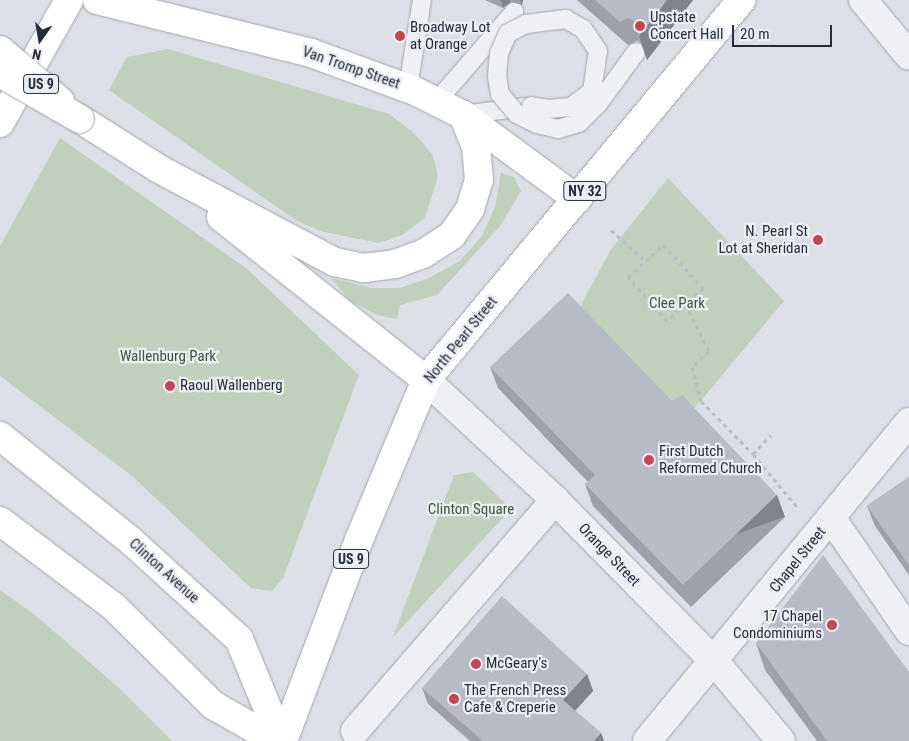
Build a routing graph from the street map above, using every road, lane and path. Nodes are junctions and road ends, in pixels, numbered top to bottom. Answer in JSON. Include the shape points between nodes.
{"nodes":[{"id":1,"x":69,"y":0,"type":"edge"},
{"id":2,"x":97,"y":0,"type":"edge"},
{"id":3,"x":422,"y":0,"type":"edge"},
{"id":4,"x":742,"y":0,"type":"edge"},
{"id":5,"x":863,"y":0,"type":"edge"},
{"id":6,"x":514,"y":12,"type":"dead end"},
{"id":7,"x":0,"y":50,"type":"edge"},
{"id":8,"x":636,"y":52,"type":"edge"},
{"id":9,"x":909,"y":56,"type":"edge"},
{"id":10,"x":0,"y":74,"type":"edge"},
{"id":11,"x":408,"y":88,"type":"junction"},
{"id":12,"x":437,"y":101,"type":"junction"},
{"id":13,"x":463,"y":114,"type":"junction"},
{"id":14,"x":80,"y":119,"type":"junction"},
{"id":15,"x":0,"y":123,"type":"edge"},
{"id":16,"x":159,"y":169,"type":"junction"},
{"id":17,"x":577,"y":200,"type":"junction"},
{"id":18,"x":611,"y":230,"type":"dead end"},
{"id":19,"x":645,"y":261,"type":"junction"},
{"id":20,"x":685,"y":304,"type":"junction"},
{"id":21,"x":426,"y":380,"type":"junction"},
{"id":22,"x":909,"y":422,"type":"edge"},
{"id":23,"x":771,"y":435,"type":"dead end"},
{"id":24,"x":0,"y":436,"type":"edge"},
{"id":25,"x":753,"y":454,"type":"junction"},
{"id":26,"x":555,"y":500,"type":"junction"},
{"id":27,"x":798,"y":508,"type":"dead end"},
{"id":28,"x":832,"y":519,"type":"junction"},
{"id":29,"x":0,"y":521,"type":"edge"},
{"id":30,"x":909,"y":631,"type":"edge"},
{"id":31,"x":715,"y":662,"type":"junction"},
{"id":32,"x":355,"y":731,"type":"dead end"},
{"id":33,"x":276,"y":741,"type":"edge"},
{"id":34,"x":282,"y":741,"type":"edge"},
{"id":35,"x":647,"y":741,"type":"edge"},
{"id":36,"x":781,"y":741,"type":"edge"}],
"edges":[{"from":1,"to":15,"type":"main road","number":"US 9"},
{"from":2,"to":11,"type":"main road","name":"Van Tromp Street","via":[[311,53]]},
{"from":3,"to":11,"type":"lane"},
{"from":4,"to":17,"type":"main road","name":"North Pearl Street","number":"NY 32"},
{"from":5,"to":9,"type":"street"},
{"from":6,"to":12,"type":"lane"},
{"from":7,"to":14,"type":"main road","number":"US 9","bridge":true},
{"from":8,"to":13,"type":"lane","bridge":true,"via":[[598,104],[579,123],[558,129],[537,124],[517,114],[500,94],[499,53],[508,33],[514,30],[546,19],[566,19],[583,29],[598,51],[592,91],[571,107],[548,109],[531,106]]},
{"from":10,"to":14,"type":"main road","bridge":true},
{"from":11,"to":12,"type":"main road","name":"Van Tromp Street"},
{"from":12,"to":13,"type":"main road","name":"Van Tromp Street"},
{"from":13,"to":16,"type":"main road","via":[[476,147],[479,180],[470,209],[452,234],[423,254],[395,264],[364,268],[335,262]]},
{"from":13,"to":17,"type":"main road","name":"Van Tromp Street"},
{"from":14,"to":16,"type":"main road","number":"US 9"},
{"from":16,"to":21,"type":"main road","number":"US 9"},
{"from":17,"to":21,"type":"main road","name":"North Pearl Street","number":"NY 32"},
{"from":18,"to":19,"type":"path"},
{"from":19,"to":20,"type":"path","via":[[628,278],[641,292],[668,321]]},
{"from":19,"to":20,"type":"path","via":[[663,245],[703,288]]},
{"from":20,"to":25,"type":"path","via":[[709,351],[692,367],[701,401]]},
{"from":21,"to":26,"type":"street","name":"Orange Street"},
{"from":21,"to":34,"type":"main road","name":"North Pearl Street","number":"US 9","via":[[358,540]]},
{"from":22,"to":28,"type":"street","name":"Chapel Street"},
{"from":23,"to":25,"type":"path"},
{"from":24,"to":34,"type":"main road","name":"Clinton Avenue","via":[[130,540],[239,639]]},
{"from":25,"to":27,"type":"path"},
{"from":26,"to":31,"type":"street","name":"Orange Street"},
{"from":26,"to":32,"type":"street"},
{"from":28,"to":30,"type":"street"},
{"from":28,"to":31,"type":"street","name":"Chapel Street"},
{"from":29,"to":33,"type":"main road","via":[[113,606],[213,705]]},
{"from":31,"to":35,"type":"street","name":"Chapel Street"},
{"from":31,"to":36,"type":"street","name":"Orange Street"}]}
